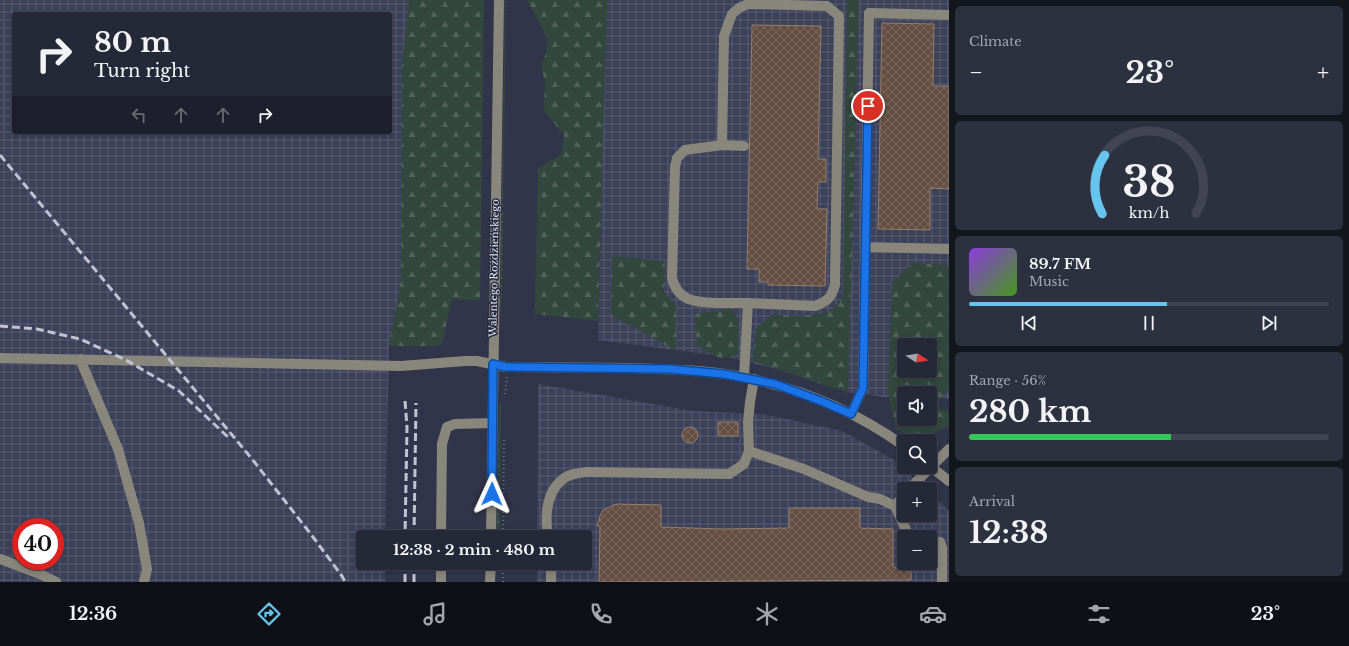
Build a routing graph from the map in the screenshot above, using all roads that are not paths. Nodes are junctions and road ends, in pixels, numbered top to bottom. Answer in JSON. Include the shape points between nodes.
{"nodes":[{"id":1,"x":499,"y":0,"type":"edge"},
{"id":2,"x":949,"y":15,"type":"edge"},
{"id":3,"x":722,"y":145,"type":"junction"},
{"id":4,"x":744,"y":146,"type":"dead end"},
{"id":5,"x":865,"y":247,"type":"junction"},
{"id":6,"x":949,"y":249,"type":"edge"},
{"id":7,"x":748,"y":303,"type":"junction"},
{"id":8,"x":0,"y":358,"type":"edge"},
{"id":9,"x":80,"y":359,"type":"junction"},
{"id":10,"x":493,"y":364,"type":"junction"},
{"id":11,"x":744,"y":377,"type":"junction"},
{"id":12,"x":754,"y":379,"type":"junction"},
{"id":13,"x":851,"y":414,"type":"junction"},
{"id":14,"x":492,"y":423,"type":"junction"},
{"id":15,"x":897,"y":441,"type":"edge"},
{"id":16,"x":949,"y":449,"type":"edge"},
{"id":17,"x":749,"y":451,"type":"junction"},
{"id":18,"x":937,"y":460,"type":"edge"},
{"id":19,"x":937,"y":471,"type":"edge"},
{"id":20,"x":923,"y":474,"type":"edge"},
{"id":21,"x":949,"y":481,"type":"edge"},
{"id":22,"x":916,"y":482,"type":"edge"},
{"id":23,"x":897,"y":504,"type":"edge"},
{"id":24,"x":895,"y":506,"type":"junction"},
{"id":25,"x":441,"y":530,"type":"edge"},
{"id":26,"x":491,"y":530,"type":"edge"},
{"id":27,"x":548,"y":530,"type":"edge"},
{"id":28,"x":906,"y":530,"type":"edge"},
{"id":29,"x":937,"y":542,"type":"edge"},
{"id":30,"x":0,"y":559,"type":"edge"},
{"id":31,"x":441,"y":570,"type":"edge"},
{"id":32,"x":491,"y":570,"type":"edge"},
{"id":33,"x":551,"y":570,"type":"edge"},
{"id":34,"x":56,"y":582,"type":"edge"},
{"id":35,"x":144,"y":582,"type":"edge"},
{"id":36,"x":441,"y":582,"type":"edge"},
{"id":37,"x":490,"y":582,"type":"edge"},
{"id":38,"x":551,"y":582,"type":"edge"},
{"id":39,"x":942,"y":582,"type":"edge"}],
"edges":[{"from":1,"to":10,"type":"street","name":"Walentego Roździeńskiego"},
{"from":2,"to":5,"type":"street","via":[[869,13]]},
{"from":3,"to":4,"type":"street"},
{"from":3,"to":7,"type":"street","via":[[685,150],[677,158],[672,278],[674,286],[688,300]]},
{"from":3,"to":7,"type":"street","via":[[724,36],[732,14],[748,4],[827,6],[839,16],[835,285],[832,296],[815,306]]},
{"from":5,"to":6,"type":"street"},
{"from":5,"to":13,"type":"street","via":[[863,388]]},
{"from":7,"to":11,"type":"street"},
{"from":8,"to":9,"type":"street"},
{"from":9,"to":10,"type":"street","via":[[401,366],[465,361]]},
{"from":9,"to":35,"type":"street","via":[[118,449],[139,524],[147,569]]},
{"from":10,"to":11,"type":"street","via":[[506,367],[669,369]]},
{"from":10,"to":14,"type":"street","name":"Walentego Roździeńskiego"},
{"from":11,"to":12,"type":"street"},
{"from":12,"to":13,"type":"street","via":[[794,390]]},
{"from":12,"to":17,"type":"street","via":[[748,422]]},
{"from":13,"to":15,"type":"street"},
{"from":14,"to":25,"type":"street","via":[[455,424],[447,427],[442,444]]},
{"from":14,"to":26,"type":"street","name":"Walentego Roździeńskiego"},
{"from":16,"to":18,"type":"street"},
{"from":17,"to":24,"type":"street","via":[[804,469]]},
{"from":17,"to":27,"type":"street","via":[[744,464],[729,474],[587,472],[564,478],[553,489],[546,508]]},
{"from":19,"to":21,"type":"street"},
{"from":20,"to":22,"type":"street"},
{"from":23,"to":24,"type":"street"},
{"from":24,"to":28,"type":"street"},
{"from":29,"to":39,"type":"street","via":[[940,542],[942,548]]},
{"from":30,"to":34,"type":"street"},
{"from":31,"to":36,"type":"street"},
{"from":32,"to":37,"type":"street"},
{"from":33,"to":38,"type":"street"}]}
